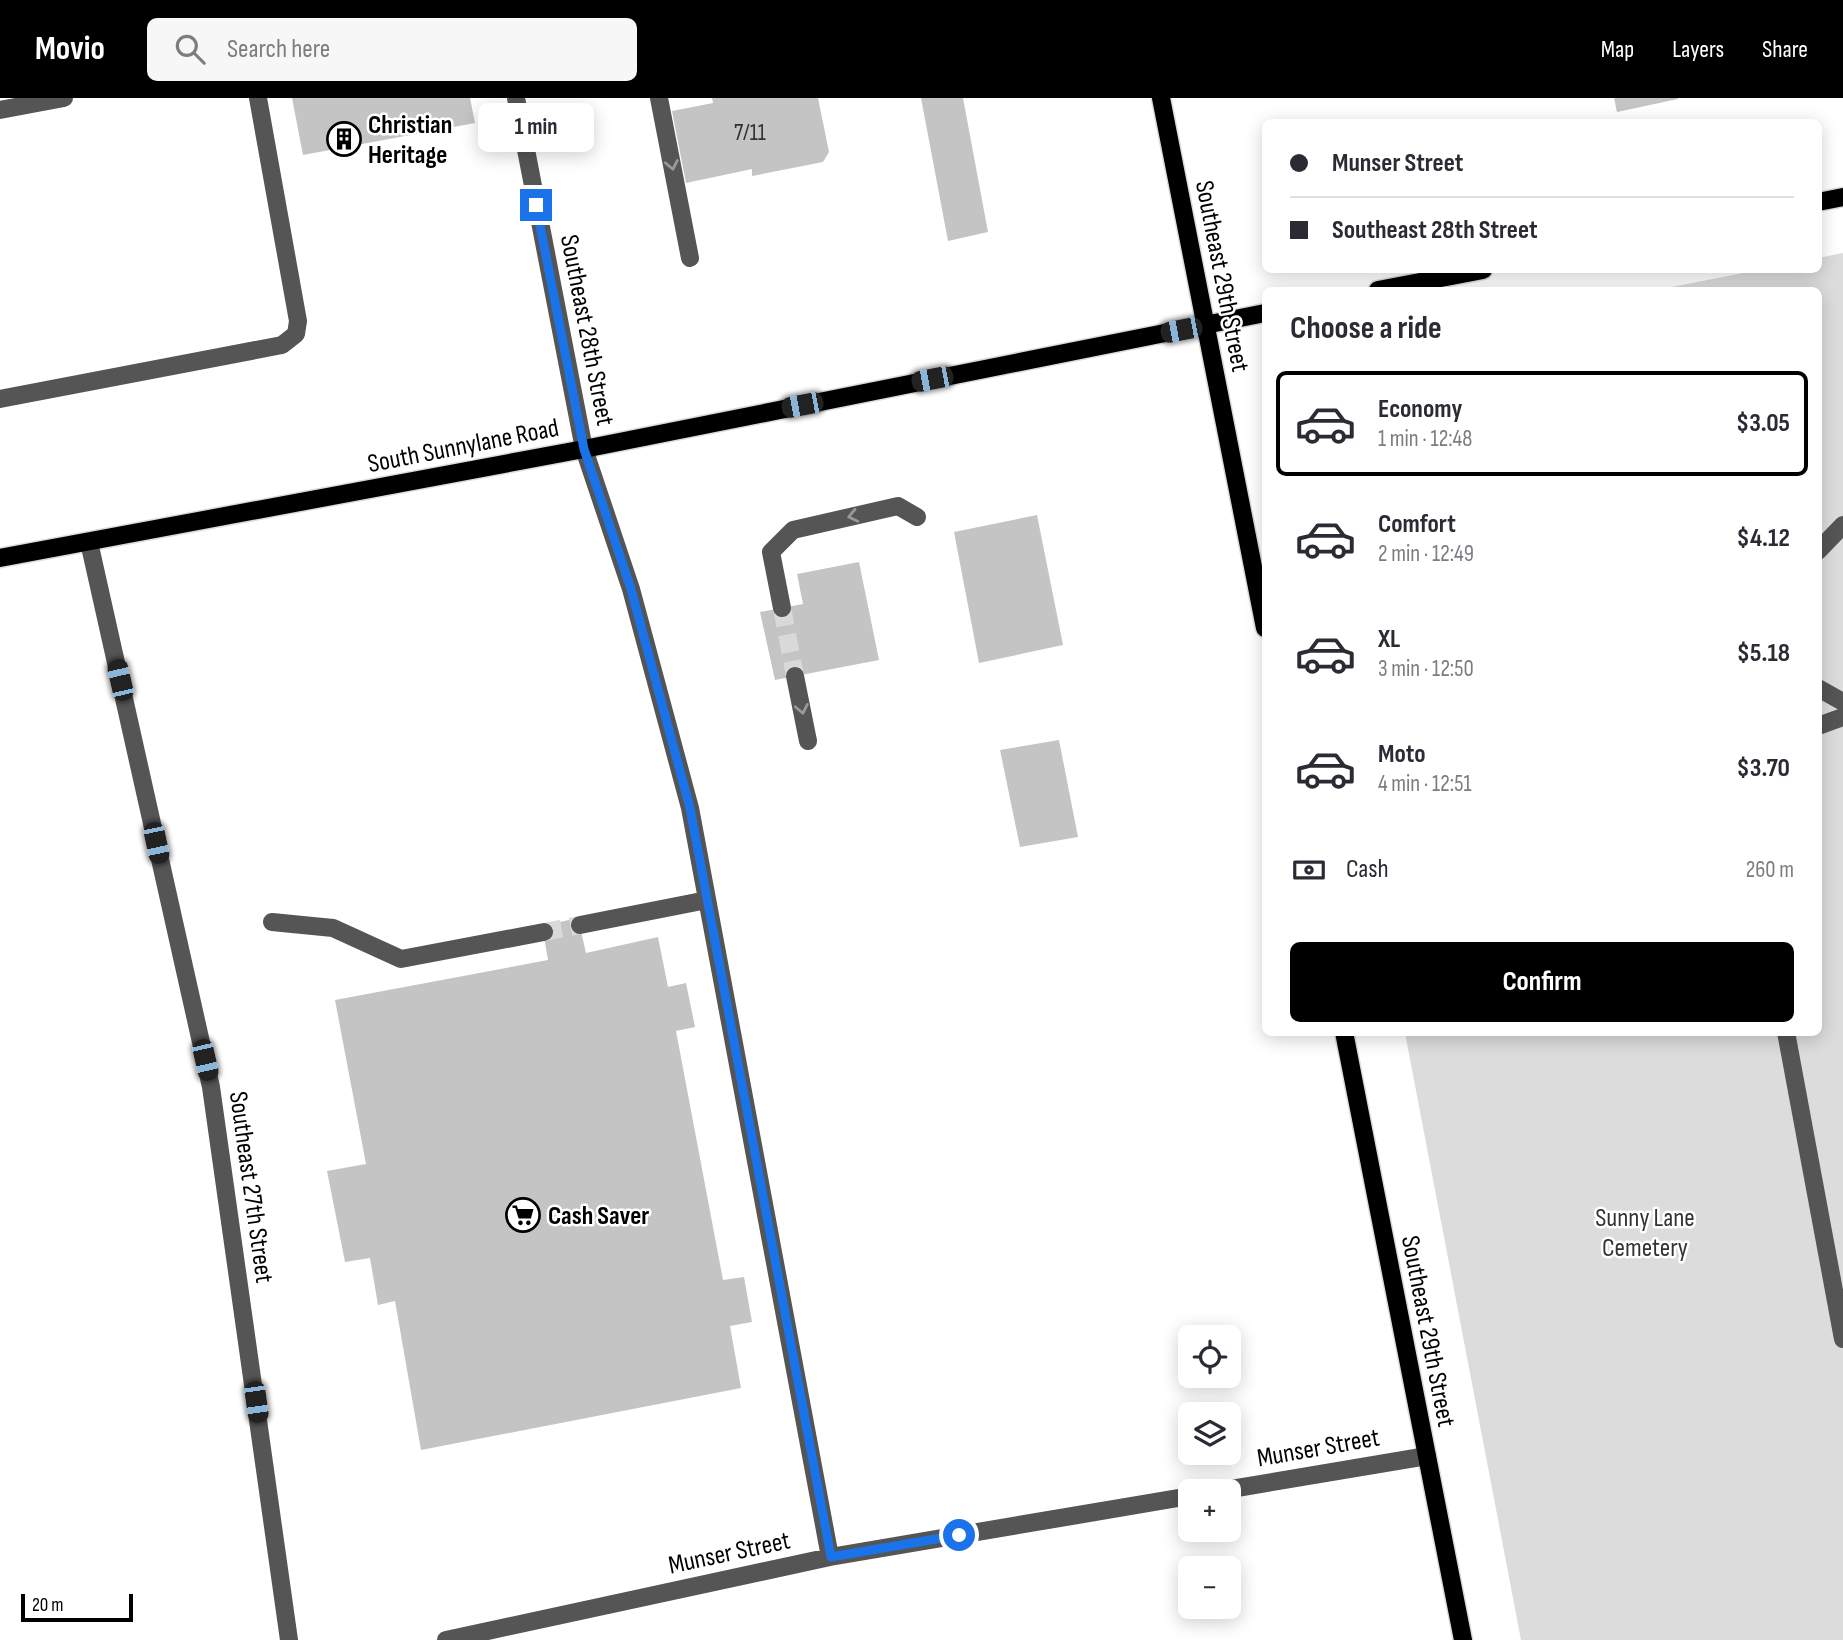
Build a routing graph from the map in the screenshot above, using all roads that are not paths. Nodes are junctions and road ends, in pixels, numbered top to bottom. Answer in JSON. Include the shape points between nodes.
{"nodes":[{"id":1,"x":64,"y":98,"type":"edge"},
{"id":2,"x":258,"y":98,"type":"edge"},
{"id":3,"x":516,"y":98,"type":"edge"},
{"id":4,"x":659,"y":98,"type":"edge"},
{"id":5,"x":1161,"y":98,"type":"edge"},
{"id":6,"x":0,"y":110,"type":"edge"},
{"id":7,"x":1843,"y":197,"type":"edge"},
{"id":8,"x":1822,"y":201,"type":"edge"},
{"id":9,"x":690,"y":258,"type":"dead end"},
{"id":10,"x":1467,"y":273,"type":"edge"},
{"id":11,"x":1394,"y":287,"type":"edge"},
{"id":12,"x":1262,"y":314,"type":"edge"},
{"id":13,"x":1206,"y":325,"type":"junction"},
{"id":14,"x":0,"y":399,"type":"edge"},
{"id":15,"x":584,"y":449,"type":"junction"},
{"id":16,"x":917,"y":517,"type":"dead end"},
{"id":17,"x":1843,"y":525,"type":"edge"},
{"id":18,"x":89,"y":542,"type":"junction"},
{"id":19,"x":1822,"y":547,"type":"edge"},
{"id":20,"x":0,"y":558,"type":"edge"},
{"id":21,"x":782,"y":608,"type":"tunnel mouth"},
{"id":22,"x":1262,"y":613,"type":"edge"},
{"id":23,"x":796,"y":676,"type":"tunnel mouth"},
{"id":24,"x":1822,"y":690,"type":"edge"},
{"id":25,"x":1843,"y":702,"type":"edge"},
{"id":26,"x":1843,"y":716,"type":"edge"},
{"id":27,"x":1822,"y":724,"type":"edge"},
{"id":28,"x":808,"y":741,"type":"dead end"},
{"id":29,"x":707,"y":900,"type":"junction"},
{"id":30,"x":272,"y":922,"type":"dead end"},
{"id":31,"x":580,"y":925,"type":"tunnel mouth"},
{"id":32,"x":544,"y":932,"type":"tunnel mouth"},
{"id":33,"x":1345,"y":1036,"type":"edge"},
{"id":34,"x":1787,"y":1036,"type":"edge"},
{"id":35,"x":1843,"y":1339,"type":"edge"},
{"id":36,"x":1427,"y":1456,"type":"junction"},
{"id":37,"x":1241,"y":1487,"type":"edge"},
{"id":38,"x":1178,"y":1498,"type":"edge"},
{"id":39,"x":831,"y":1557,"type":"junction"},
{"id":40,"x":289,"y":1640,"type":"edge"},
{"id":41,"x":446,"y":1640,"type":"edge"},
{"id":42,"x":1463,"y":1640,"type":"edge"}],
"edges":[{"from":1,"to":6,"type":"street"},
{"from":2,"to":14,"type":"street","via":[[298,321],[296,334],[282,345]]},
{"from":3,"to":15,"type":"street","name":"Southeast 28th Street"},
{"from":4,"to":9,"type":"street","one_way":true},
{"from":5,"to":13,"type":"main road","name":"Southeast 29th Street"},
{"from":7,"to":8,"type":"main road"},
{"from":10,"to":11,"type":"main road"},
{"from":12,"to":13,"type":"main road","name":"South Sunnylane Road"},
{"from":13,"to":15,"type":"main road","name":"South Sunnylane Road"},
{"from":13,"to":22,"type":"main road","name":"Southeast 29th Street"},
{"from":15,"to":18,"type":"main road","name":"South Sunnylane Road"},
{"from":15,"to":29,"type":"street","name":"Southeast 28th Street","via":[[635,602],[690,808]]},
{"from":16,"to":21,"type":"street","one_way":true,"via":[[898,506],[793,530],[771,552]]},
{"from":17,"to":19,"type":"street"},
{"from":18,"to":20,"type":"main road","name":"South Sunnylane Road"},
{"from":18,"to":40,"type":"street","name":"Southeast 27th Street","via":[[211,1087]]},
{"from":23,"to":28,"type":"street","one_way":true},
{"from":24,"to":25,"type":"street"},
{"from":26,"to":27,"type":"street"},
{"from":29,"to":31,"type":"street"},
{"from":29,"to":39,"type":"street","name":"Southeast 28th Street"},
{"from":30,"to":32,"type":"street","via":[[333,928],[401,959]]},
{"from":33,"to":36,"type":"main road","name":"Southeast 29th Street"},
{"from":34,"to":35,"type":"street"},
{"from":36,"to":37,"type":"street","name":"Munser Street"},
{"from":36,"to":42,"type":"main road","name":"Southeast 29th Street"},
{"from":38,"to":39,"type":"street","name":"Munser Street"},
{"from":39,"to":41,"type":"street","name":"Munser Street"}]}
